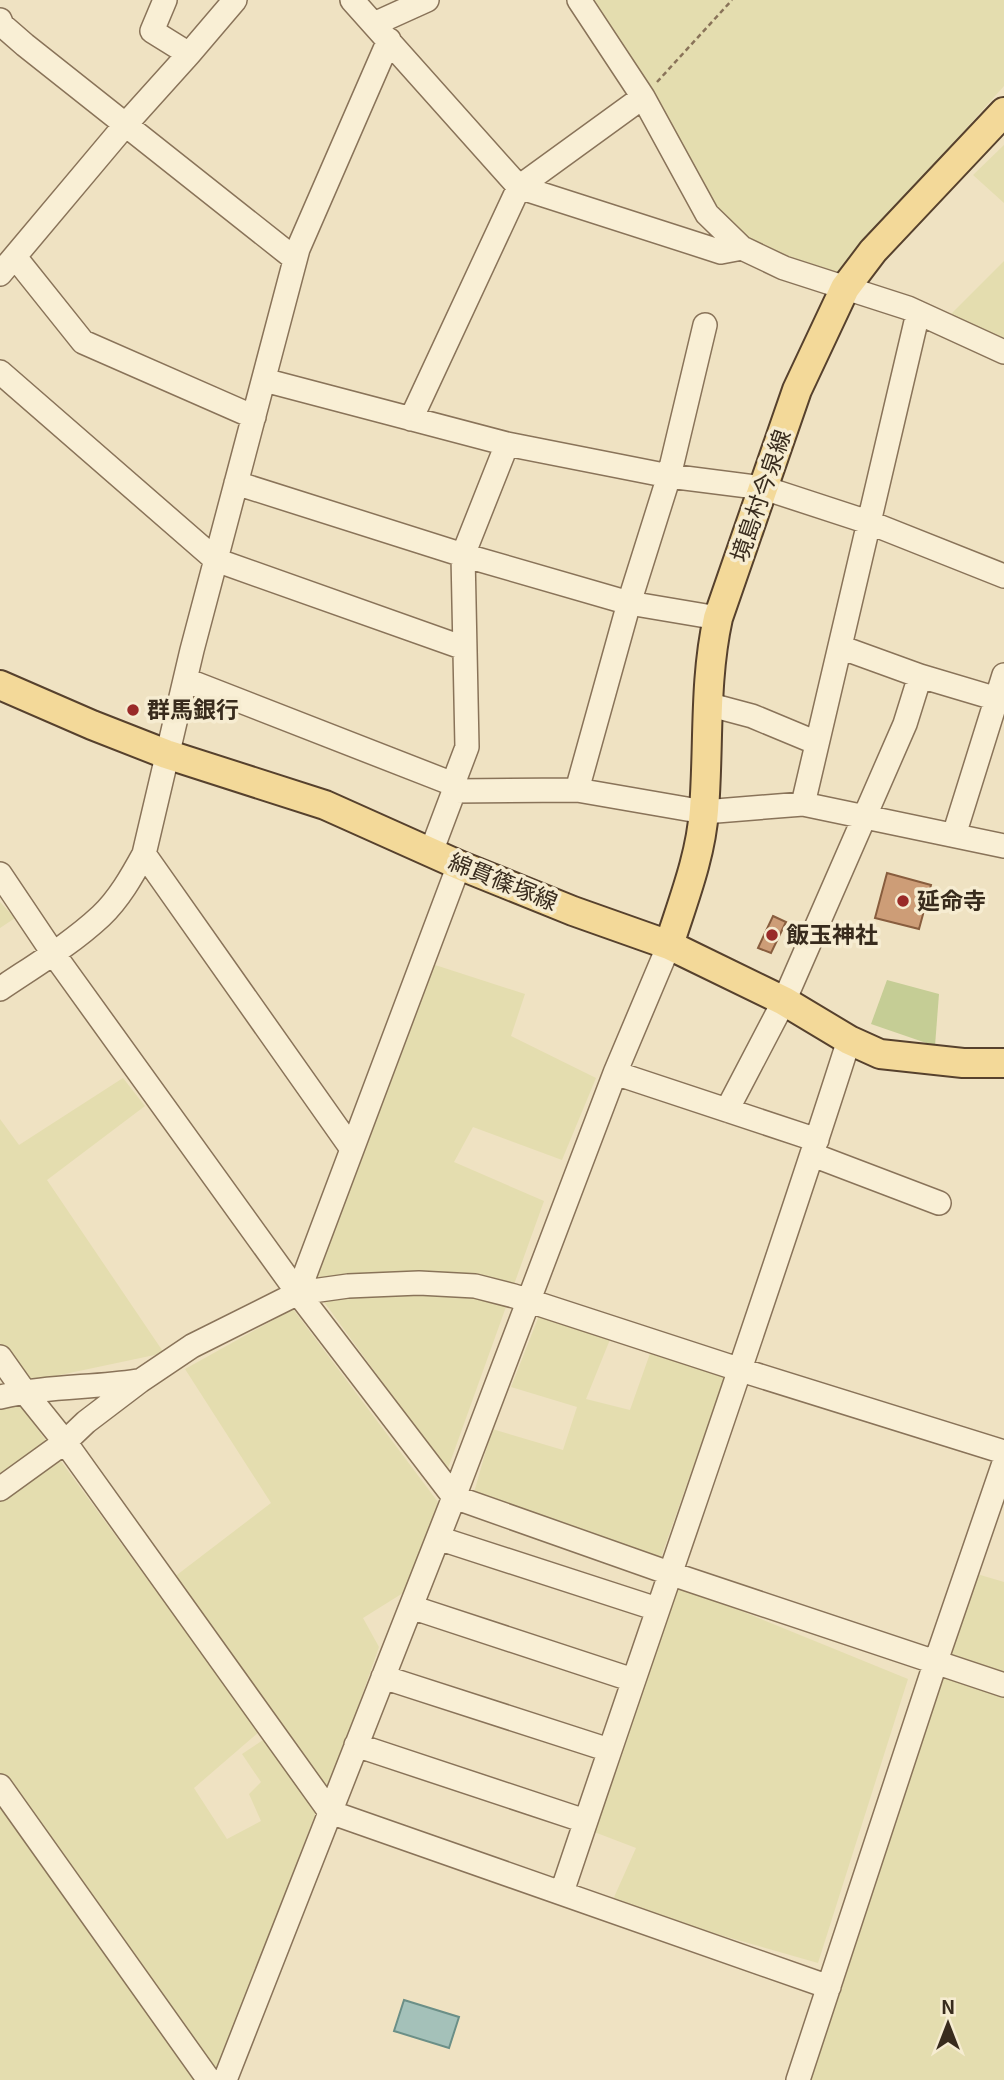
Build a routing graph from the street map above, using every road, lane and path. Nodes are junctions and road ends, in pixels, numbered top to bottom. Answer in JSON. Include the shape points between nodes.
{"nodes":[{"id":1,"x":165,"y":0,"type":"edge"},
{"id":2,"x":234,"y":0,"type":"edge"},
{"id":3,"x":352,"y":0,"type":"edge"},
{"id":4,"x":427,"y":0,"type":"edge"},
{"id":5,"x":579,"y":0,"type":"edge"},
{"id":6,"x":732,"y":0,"type":"edge"},
{"id":7,"x":1,"y":24,"type":"edge"},
{"id":8,"x":382,"y":32,"type":"junction"},
{"id":9,"x":190,"y":54,"type":"junction"},
{"id":10,"x":643,"y":97,"type":"junction"},
{"id":11,"x":1004,"y":112,"type":"edge"},
{"id":12,"x":126,"y":124,"type":"junction"},
{"id":13,"x":519,"y":187,"type":"junction"},
{"id":14,"x":742,"y":248,"type":"junction"},
{"id":15,"x":296,"y":254,"type":"junction"},
{"id":16,"x":7,"y":265,"type":"edge"},
{"id":17,"x":845,"y":288,"type":"junction"},
{"id":18,"x":918,"y":313,"type":"junction"},
{"id":19,"x":705,"y":325,"type":"dead end"},
{"id":20,"x":1004,"y":352,"type":"edge"},
{"id":21,"x":0,"y":372,"type":"edge"},
{"id":22,"x":264,"y":380,"type":"junction"},
{"id":23,"x":254,"y":417,"type":"junction"},
{"id":24,"x":411,"y":419,"type":"junction"},
{"id":25,"x":507,"y":444,"type":"junction"},
{"id":26,"x":669,"y":476,"type":"junction"},
{"id":27,"x":236,"y":483,"type":"junction"},
{"id":28,"x":764,"y":488,"type":"junction"},
{"id":29,"x":868,"y":522,"type":"junction"},
{"id":30,"x":463,"y":555,"type":"junction"},
{"id":31,"x":216,"y":560,"type":"junction"},
{"id":32,"x":1004,"y":576,"type":"edge"},
{"id":33,"x":629,"y":603,"type":"junction"},
{"id":34,"x":718,"y":618,"type":"junction"},
{"id":35,"x":839,"y":647,"type":"junction"},
{"id":36,"x":464,"y":649,"type":"junction"},
{"id":37,"x":1004,"y":675,"type":"edge"},
{"id":38,"x":920,"y":676,"type":"junction"},
{"id":39,"x":189,"y":681,"type":"dead end"},
{"id":40,"x":0,"y":685,"type":"edge"},
{"id":41,"x":1000,"y":699,"type":"edge"},
{"id":42,"x":707,"y":704,"type":"junction"},
{"id":43,"x":817,"y":743,"type":"junction"},
{"id":44,"x":166,"y":754,"type":"junction"},
{"id":45,"x":453,"y":787,"type":"junction"},
{"id":46,"x":577,"y":790,"type":"junction"},
{"id":47,"x":803,"y":804,"type":"junction"},
{"id":48,"x":704,"y":812,"type":"junction"},
{"id":49,"x":865,"y":816,"type":"junction"},
{"id":50,"x":954,"y":835,"type":"junction"},
{"id":51,"x":1004,"y":846,"type":"edge"},
{"id":52,"x":431,"y":852,"type":"junction"},
{"id":53,"x":144,"y":854,"type":"junction"},
{"id":54,"x":459,"y":865,"type":"junction"},
{"id":55,"x":0,"y":874,"type":"edge"},
{"id":56,"x":669,"y":945,"type":"junction"},
{"id":57,"x":53,"y":953,"type":"junction"},
{"id":58,"x":0,"y":989,"type":"edge"},
{"id":59,"x":784,"y":1001,"type":"junction"},
{"id":60,"x":849,"y":1040,"type":"junction"},
{"id":61,"x":1004,"y":1063,"type":"edge"},
{"id":62,"x":615,"y":1073,"type":"junction"},
{"id":63,"x":727,"y":1110,"type":"junction"},
{"id":64,"x":815,"y":1148,"type":"junction"},
{"id":65,"x":352,"y":1149,"type":"junction"},
{"id":66,"x":939,"y":1203,"type":"dead end"},
{"id":67,"x":298,"y":1293,"type":"junction"},
{"id":68,"x":529,"y":1301,"type":"junction"},
{"id":69,"x":0,"y":1357,"type":"edge"},
{"id":70,"x":741,"y":1370,"type":"junction"},
{"id":71,"x":140,"y":1381,"type":"junction"},
{"id":72,"x":24,"y":1391,"type":"junction"},
{"id":73,"x":0,"y":1397,"type":"edge"},
{"id":74,"x":65,"y":1443,"type":"junction"},
{"id":75,"x":1004,"y":1452,"type":"edge"},
{"id":76,"x":1004,"y":1464,"type":"edge"},
{"id":77,"x":0,"y":1489,"type":"edge"},
{"id":78,"x":454,"y":1497,"type":"junction"},
{"id":79,"x":438,"y":1538,"type":"junction"},
{"id":80,"x":669,"y":1573,"type":"junction"},
{"id":81,"x":411,"y":1607,"type":"junction"},
{"id":82,"x":657,"y":1609,"type":"junction"},
{"id":83,"x":936,"y":1661,"type":"junction"},
{"id":84,"x":383,"y":1677,"type":"junction"},
{"id":85,"x":633,"y":1681,"type":"junction"},
{"id":86,"x":1004,"y":1685,"type":"edge"},
{"id":87,"x":356,"y":1745,"type":"junction"},
{"id":88,"x":609,"y":1750,"type":"junction"},
{"id":89,"x":0,"y":1786,"type":"edge"},
{"id":90,"x":330,"y":1812,"type":"junction"},
{"id":91,"x":585,"y":1821,"type":"junction"},
{"id":92,"x":562,"y":1892,"type":"junction"},
{"id":93,"x":829,"y":1987,"type":"junction"},
{"id":94,"x":209,"y":2080,"type":"edge"},
{"id":95,"x":225,"y":2080,"type":"edge"},
{"id":96,"x":797,"y":2080,"type":"edge"}],
"edges":[{"from":1,"to":9,"type":"street","via":[[152,31]]},
{"from":2,"to":9,"type":"street"},
{"from":3,"to":8,"type":"street"},
{"from":4,"to":8,"type":"street"},
{"from":5,"to":10,"type":"street"},
{"from":6,"to":10,"type":"path"},
{"from":7,"to":12,"type":"street"},
{"from":8,"to":13,"type":"street"},
{"from":8,"to":15,"type":"street"},
{"from":9,"to":12,"type":"street"},
{"from":10,"to":13,"type":"street"},
{"from":10,"to":14,"type":"street","via":[[707,214]]},
{"from":11,"to":17,"type":"main road","name":"境島村今泉線","via":[[873,251]]},
{"from":12,"to":15,"type":"street"},
{"from":12,"to":16,"type":"street"},
{"from":13,"to":14,"type":"street","via":[[721,252]]},
{"from":13,"to":24,"type":"street"},
{"from":14,"to":17,"type":"street"},
{"from":15,"to":22,"type":"street"},
{"from":16,"to":23,"type":"street","via":[[83,342]]},
{"from":17,"to":18,"type":"street"},
{"from":17,"to":28,"type":"main road","name":"境島村今泉線","via":[[797,390]]},
{"from":18,"to":20,"type":"street"},
{"from":18,"to":29,"type":"street"},
{"from":19,"to":26,"type":"street"},
{"from":21,"to":31,"type":"street"},
{"from":22,"to":23,"type":"street"},
{"from":22,"to":24,"type":"street"},
{"from":23,"to":27,"type":"street"},
{"from":24,"to":25,"type":"street"},
{"from":25,"to":26,"type":"street"},
{"from":25,"to":30,"type":"street"},
{"from":26,"to":28,"type":"street"},
{"from":26,"to":33,"type":"street"},
{"from":27,"to":30,"type":"street"},
{"from":27,"to":31,"type":"street"},
{"from":28,"to":29,"type":"street"},
{"from":28,"to":34,"type":"main road","name":"境島村今泉線"},
{"from":29,"to":32,"type":"street"},
{"from":29,"to":35,"type":"street"},
{"from":30,"to":33,"type":"street"},
{"from":30,"to":36,"type":"street"},
{"from":31,"to":36,"type":"street"},
{"from":31,"to":44,"type":"street"},
{"from":33,"to":34,"type":"street"},
{"from":33,"to":46,"type":"street"},
{"from":34,"to":42,"type":"main road","name":"境島村今泉線"},
{"from":35,"to":38,"type":"street"},
{"from":35,"to":43,"type":"street"},
{"from":36,"to":45,"type":"street","via":[[467,747]]},
{"from":37,"to":41,"type":"street"},
{"from":38,"to":41,"type":"street"},
{"from":38,"to":49,"type":"street","via":[[905,724]]},
{"from":39,"to":45,"type":"street"},
{"from":40,"to":44,"type":"main road","name":"綿貫篠塚線"},
{"from":41,"to":50,"type":"street"},
{"from":42,"to":43,"type":"street","via":[[752,716]]},
{"from":42,"to":48,"type":"main road","name":"境島村今泉線"},
{"from":43,"to":47,"type":"street"},
{"from":44,"to":52,"type":"main road","name":"綿貫篠塚線","via":[[325,805]]},
{"from":44,"to":53,"type":"street"},
{"from":45,"to":46,"type":"street"},
{"from":45,"to":52,"type":"street"},
{"from":46,"to":48,"type":"street"},
{"from":47,"to":48,"type":"street"},
{"from":47,"to":49,"type":"street"},
{"from":48,"to":56,"type":"main road","name":"境島村今泉線"},
{"from":49,"to":50,"type":"street"},
{"from":49,"to":59,"type":"street"},
{"from":50,"to":51,"type":"street"},
{"from":52,"to":54,"type":"main road","name":"綿貫篠塚線"},
{"from":53,"to":57,"type":"street","via":[[102,915]]},
{"from":53,"to":65,"type":"street"},
{"from":54,"to":56,"type":"main road","name":"綿貫篠塚線"},
{"from":54,"to":65,"type":"street"},
{"from":55,"to":57,"type":"street"},
{"from":56,"to":59,"type":"main road","name":"綿貫篠塚線"},
{"from":56,"to":62,"type":"street"},
{"from":57,"to":58,"type":"street"},
{"from":57,"to":67,"type":"street"},
{"from":59,"to":60,"type":"main road","name":"綿貫篠塚線"},
{"from":59,"to":63,"type":"street"},
{"from":60,"to":61,"type":"main road","name":"綿貫篠塚線","via":[[880,1054]]},
{"from":60,"to":64,"type":"street"},
{"from":62,"to":63,"type":"street"},
{"from":62,"to":68,"type":"street"},
{"from":63,"to":64,"type":"street"},
{"from":64,"to":66,"type":"street"},
{"from":64,"to":70,"type":"street"},
{"from":65,"to":67,"type":"street"},
{"from":67,"to":68,"type":"street","via":[[419,1283],[475,1286]]},
{"from":67,"to":71,"type":"street","via":[[192,1346]]},
{"from":67,"to":78,"type":"street"},
{"from":68,"to":70,"type":"street"},
{"from":68,"to":78,"type":"street"},
{"from":69,"to":72,"type":"street"},
{"from":70,"to":75,"type":"street"},
{"from":70,"to":80,"type":"street"},
{"from":71,"to":72,"type":"street"},
{"from":71,"to":74,"type":"street"},
{"from":72,"to":73,"type":"street"},
{"from":72,"to":74,"type":"street"},
{"from":74,"to":77,"type":"street"},
{"from":74,"to":90,"type":"street"},
{"from":76,"to":83,"type":"street"},
{"from":78,"to":79,"type":"street"},
{"from":78,"to":80,"type":"street"},
{"from":79,"to":81,"type":"street"},
{"from":79,"to":82,"type":"street"},
{"from":80,"to":82,"type":"street"},
{"from":80,"to":83,"type":"street"},
{"from":81,"to":84,"type":"street"},
{"from":81,"to":85,"type":"street"},
{"from":82,"to":85,"type":"street"},
{"from":83,"to":86,"type":"street"},
{"from":83,"to":93,"type":"street"},
{"from":84,"to":87,"type":"street"},
{"from":84,"to":88,"type":"street"},
{"from":85,"to":88,"type":"street"},
{"from":87,"to":90,"type":"street"},
{"from":87,"to":91,"type":"street"},
{"from":88,"to":91,"type":"street"},
{"from":89,"to":94,"type":"street"},
{"from":90,"to":92,"type":"street"},
{"from":90,"to":95,"type":"street"},
{"from":91,"to":92,"type":"street"},
{"from":92,"to":93,"type":"street"},
{"from":93,"to":96,"type":"street"}]}
